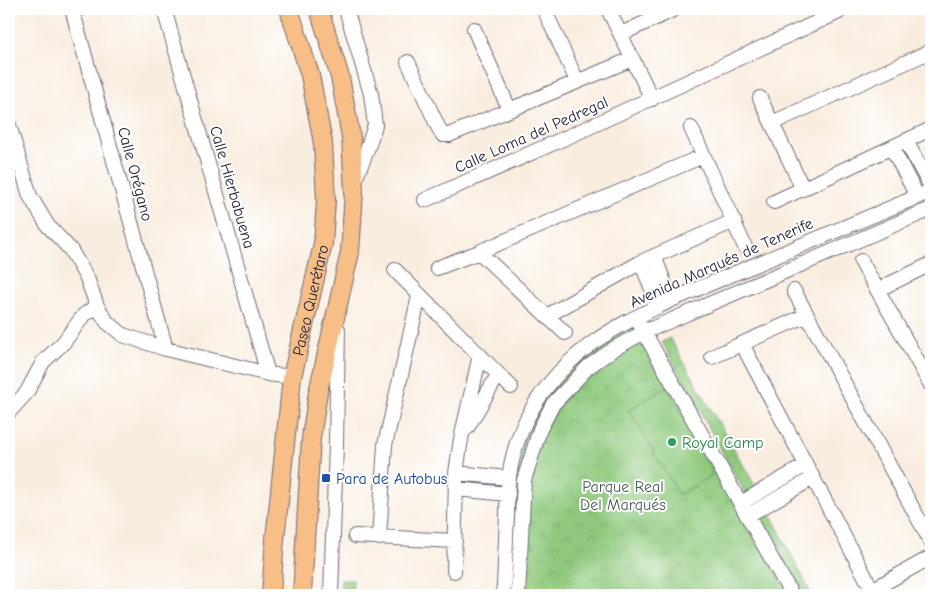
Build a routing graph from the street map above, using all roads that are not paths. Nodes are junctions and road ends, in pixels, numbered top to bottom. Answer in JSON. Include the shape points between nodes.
{"nodes":[{"id":1,"x":72,"y":9,"type":"edge"},
{"id":2,"x":164,"y":9,"type":"edge"},
{"id":3,"x":289,"y":9,"type":"edge"},
{"id":4,"x":319,"y":9,"type":"edge"},
{"id":5,"x":544,"y":9,"type":"edge"},
{"id":6,"x":608,"y":9,"type":"edge"},
{"id":7,"x":675,"y":9,"type":"edge"},
{"id":8,"x":350,"y":11,"type":"edge"},
{"id":9,"x":838,"y":12,"type":"dead end"},
{"id":10,"x":474,"y":29,"type":"dead end"},
{"id":11,"x":621,"y":34,"type":"junction"},
{"id":12,"x":931,"y":51,"type":"edge"},
{"id":13,"x":632,"y":59,"type":"junction"},
{"id":14,"x":408,"y":62,"type":"dead end"},
{"id":15,"x":577,"y":81,"type":"junction"},
{"id":16,"x":760,"y":98,"type":"dead end"},
{"id":17,"x":652,"y":99,"type":"junction"},
{"id":18,"x":509,"y":108,"type":"junction"},
{"id":19,"x":772,"y":123,"type":"junction"},
{"id":20,"x":9,"y":125,"type":"edge"},
{"id":21,"x":691,"y":128,"type":"dead end"},
{"id":22,"x":931,"y":129,"type":"edge"},
{"id":23,"x":906,"y":141,"type":"junction"},
{"id":24,"x":892,"y":148,"type":"junction"},
{"id":25,"x":703,"y":156,"type":"junction"},
{"id":26,"x":354,"y":183,"type":"junction"},
{"id":27,"x":931,"y":187,"type":"edge"},
{"id":28,"x":803,"y":189,"type":"junction"},
{"id":29,"x":931,"y":191,"type":"edge"},
{"id":30,"x":917,"y":196,"type":"junction"},
{"id":31,"x":424,"y":200,"type":"dead end"},
{"id":32,"x":774,"y":202,"type":"dead end"},
{"id":33,"x":931,"y":209,"type":"edge"},
{"id":34,"x":734,"y":222,"type":"junction"},
{"id":35,"x":745,"y":247,"type":"dead end"},
{"id":36,"x":479,"y":252,"type":"junction"},
{"id":37,"x":654,"y":256,"type":"junction"},
{"id":38,"x":861,"y":261,"type":"dead end"},
{"id":39,"x":641,"y":262,"type":"junction"},
{"id":40,"x":931,"y":264,"type":"edge"},
{"id":41,"x":437,"y":268,"type":"dead end"},
{"id":42,"x":395,"y":270,"type":"dead end"},
{"id":43,"x":877,"y":290,"type":"junction"},
{"id":44,"x":794,"y":291,"type":"dead end"},
{"id":45,"x":419,"y":296,"type":"junction"},
{"id":46,"x":665,"y":303,"type":"junction"},
{"id":47,"x":97,"y":306,"type":"junction"},
{"id":48,"x":338,"y":307,"type":"junction"},
{"id":49,"x":807,"y":315,"type":"junction"},
{"id":50,"x":547,"y":316,"type":"junction"},
{"id":51,"x":636,"y":317,"type":"junction"},
{"id":52,"x":644,"y":332,"type":"junction"},
{"id":53,"x":565,"y":333,"type":"dead end"},
{"id":54,"x":742,"y":344,"type":"junction"},
{"id":55,"x":166,"y":349,"type":"junction"},
{"id":56,"x":480,"y":355,"type":"junction"},
{"id":57,"x":712,"y":357,"type":"dead end"},
{"id":58,"x":268,"y":374,"type":"junction"},
{"id":59,"x":498,"y":375,"type":"junction"},
{"id":60,"x":292,"y":377,"type":"junction"},
{"id":61,"x":931,"y":385,"type":"edge"},
{"id":62,"x":511,"y":387,"type":"dead end"},
{"id":63,"x":9,"y":412,"type":"edge"},
{"id":64,"x":460,"y":439,"type":"junction"},
{"id":65,"x":806,"y":465,"type":"junction"},
{"id":66,"x":456,"y":473,"type":"junction"},
{"id":67,"x":508,"y":478,"type":"junction"},
{"id":68,"x":813,"y":478,"type":"junction"},
{"id":69,"x":456,"y":489,"type":"junction"},
{"id":70,"x":508,"y":494,"type":"junction"},
{"id":71,"x":741,"y":503,"type":"junction"},
{"id":72,"x":747,"y":516,"type":"junction"},
{"id":73,"x":355,"y":536,"type":"dead end"},
{"id":74,"x":379,"y":538,"type":"junction"},
{"id":75,"x":455,"y":541,"type":"junction"},
{"id":76,"x":931,"y":542,"type":"edge"},
{"id":77,"x":931,"y":557,"type":"edge"},
{"id":78,"x":454,"y":571,"type":"dead end"},
{"id":79,"x":874,"y":593,"type":"edge"},
{"id":80,"x":270,"y":595,"type":"edge"},
{"id":81,"x":302,"y":595,"type":"edge"},
{"id":82,"x":331,"y":595,"type":"edge"},
{"id":83,"x":502,"y":595,"type":"edge"},
{"id":84,"x":518,"y":595,"type":"edge"},
{"id":85,"x":792,"y":595,"type":"edge"}],
"edges":[{"from":1,"to":55,"type":"street","name":"Calle Orégano"},
{"from":2,"to":58,"type":"street","name":"Calle Hierbabuena"},
{"from":3,"to":60,"type":"main road","name":"Paseo Querétaro","via":[[310,75],[322,133],[326,200],[322,244]]},
{"from":4,"to":26,"type":"main road","name":"Paseo Querétaro","via":[[340,78]]},
{"from":5,"to":15,"type":"street"},
{"from":6,"to":11,"type":"street"},
{"from":7,"to":11,"type":"street"},
{"from":8,"to":26,"type":"street","via":[[371,94],[375,125]]},
{"from":9,"to":17,"type":"street","name":"Calle Loma del Pedregal"},
{"from":10,"to":18,"type":"street"},
{"from":11,"to":13,"type":"street"},
{"from":12,"to":19,"type":"street"},
{"from":13,"to":15,"type":"street"},
{"from":13,"to":17,"type":"street"},
{"from":14,"to":18,"type":"street","via":[[443,135]]},
{"from":15,"to":18,"type":"street"},
{"from":16,"to":19,"type":"street"},
{"from":17,"to":31,"type":"street","name":"Calle Loma del Pedregal"},
{"from":19,"to":28,"type":"street"},
{"from":20,"to":47,"type":"street","via":[[30,196],[48,226],[70,249],[87,278]]},
{"from":21,"to":25,"type":"street"},
{"from":22,"to":23,"type":"street"},
{"from":23,"to":24,"type":"street"},
{"from":23,"to":27,"type":"street"},
{"from":24,"to":28,"type":"street"},
{"from":24,"to":30,"type":"street"},
{"from":25,"to":34,"type":"street"},
{"from":25,"to":36,"type":"street"},
{"from":26,"to":48,"type":"main road","name":"Paseo Querétaro","via":[[350,252]]},
{"from":28,"to":32,"type":"street"},
{"from":29,"to":30,"type":"street","name":"Avenida Marqués de Tenerife"},
{"from":30,"to":46,"type":"street","name":"Avenida Marqués de Tenerife"},
{"from":33,"to":52,"type":"street","name":"Avenida Marqués de Tenerife"},
{"from":34,"to":35,"type":"street"},
{"from":34,"to":37,"type":"street"},
{"from":36,"to":41,"type":"street"},
{"from":36,"to":50,"type":"street"},
{"from":37,"to":39,"type":"street"},
{"from":37,"to":46,"type":"street"},
{"from":38,"to":43,"type":"street"},
{"from":39,"to":46,"type":"street"},
{"from":39,"to":50,"type":"street"},
{"from":40,"to":43,"type":"street"},
{"from":42,"to":45,"type":"street"},
{"from":43,"to":61,"type":"street"},
{"from":44,"to":49,"type":"street"},
{"from":45,"to":56,"type":"street"},
{"from":45,"to":74,"type":"street","via":[[385,445]]},
{"from":46,"to":51,"type":"street","name":"Avenida Marqués de Tenerife"},
{"from":47,"to":55,"type":"street","via":[[107,322],[123,335]]},
{"from":47,"to":63,"type":"street","via":[[43,362],[27,392]]},
{"from":48,"to":81,"type":"main road","name":"Paseo Querétaro","via":[[311,438]]},
{"from":48,"to":82,"type":"street"},
{"from":49,"to":54,"type":"street"},
{"from":49,"to":76,"type":"street"},
{"from":50,"to":53,"type":"street"},
{"from":51,"to":52,"type":"street"},
{"from":51,"to":67,"type":"street","name":"Avenida Marqués de Tenerife","via":[[595,342],[554,378],[535,402],[521,428]]},
{"from":52,"to":71,"type":"street"},
{"from":52,"to":84,"type":"street","name":"Avenida Marqués de Tenerife","via":[[588,367],[553,404],[540,429],[524,480]]},
{"from":54,"to":57,"type":"street"},
{"from":54,"to":65,"type":"street"},
{"from":55,"to":58,"type":"street"},
{"from":56,"to":59,"type":"street"},
{"from":56,"to":64,"type":"street"},
{"from":58,"to":60,"type":"street"},
{"from":59,"to":62,"type":"street"},
{"from":59,"to":64,"type":"street"},
{"from":60,"to":80,"type":"main road","name":"Paseo Querétaro"},
{"from":64,"to":66,"type":"street"},
{"from":65,"to":68,"type":"street"},
{"from":65,"to":71,"type":"street"},
{"from":66,"to":67,"type":"street"},
{"from":66,"to":69,"type":"street"},
{"from":67,"to":70,"type":"street","name":"Avenida Marqués de Tenerife"},
{"from":68,"to":72,"type":"street"},
{"from":68,"to":79,"type":"street"},
{"from":69,"to":70,"type":"street"},
{"from":69,"to":75,"type":"street"},
{"from":70,"to":83,"type":"street","name":"Avenida Marqués de Tenerife"},
{"from":71,"to":72,"type":"street"},
{"from":72,"to":85,"type":"street"},
{"from":73,"to":74,"type":"street"},
{"from":74,"to":75,"type":"street"},
{"from":75,"to":78,"type":"street"},
{"from":77,"to":79,"type":"street"}]}
